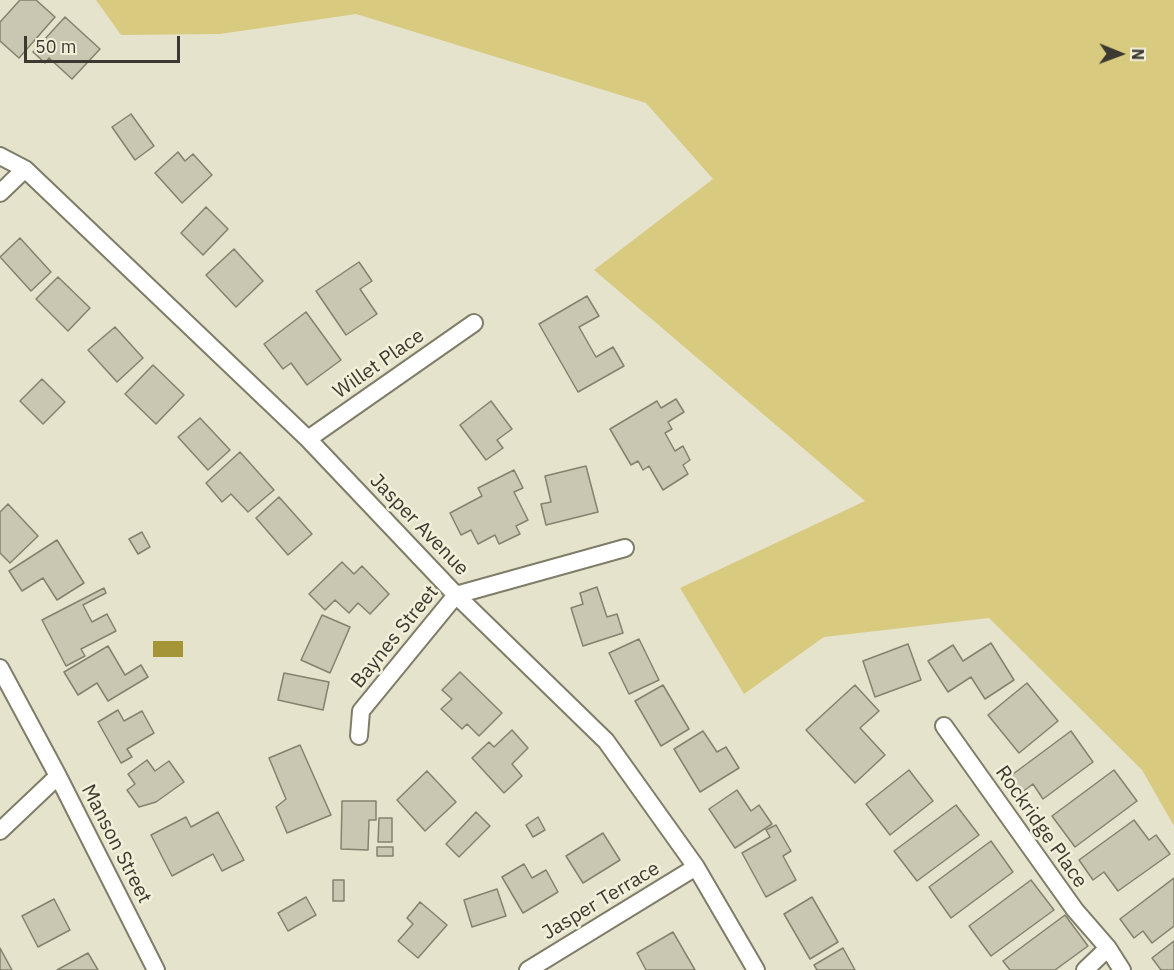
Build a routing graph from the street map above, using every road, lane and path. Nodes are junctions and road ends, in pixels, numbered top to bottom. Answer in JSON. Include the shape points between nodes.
{"nodes":[{"id":1,"x":0,"y":156,"type":"edge"},
{"id":2,"x":25,"y":169,"type":"junction"},
{"id":3,"x":0,"y":193,"type":"edge"},
{"id":4,"x":474,"y":323,"type":"dead end"},
{"id":5,"x":308,"y":439,"type":"junction"},
{"id":6,"x":625,"y":548,"type":"dead end"},
{"id":7,"x":456,"y":595,"type":"junction"},
{"id":8,"x":0,"y":668,"type":"edge"},
{"id":9,"x":944,"y":726,"type":"dead end"},
{"id":10,"x":358,"y":735,"type":"dead end"},
{"id":11,"x":58,"y":776,"type":"junction"},
{"id":12,"x":0,"y":831,"type":"edge"},
{"id":13,"x":696,"y":867,"type":"junction"},
{"id":14,"x":1108,"y":948,"type":"junction"},
{"id":15,"x":156,"y":970,"type":"edge"},
{"id":16,"x":528,"y":970,"type":"edge"},
{"id":17,"x":756,"y":970,"type":"edge"},
{"id":18,"x":1085,"y":970,"type":"edge"},
{"id":19,"x":1122,"y":970,"type":"edge"}],
"edges":[{"from":1,"to":2,"type":"street","name":"Jasper Avenue"},
{"from":2,"to":3,"type":"street"},
{"from":2,"to":5,"type":"street","name":"Jasper Avenue"},
{"from":4,"to":5,"type":"street","name":"Willet Place"},
{"from":5,"to":7,"type":"street","name":"Jasper Avenue"},
{"from":6,"to":7,"type":"street","name":"Baynes Street"},
{"from":7,"to":10,"type":"street","name":"Baynes Street","via":[[361,711]]},
{"from":7,"to":13,"type":"street","name":"Jasper Avenue","via":[[606,741]]},
{"from":8,"to":11,"type":"street"},
{"from":9,"to":14,"type":"street","name":"Rockridge Place","via":[[1075,910]]},
{"from":11,"to":12,"type":"street","name":"Manson Street"},
{"from":11,"to":15,"type":"street","name":"Manson Street"},
{"from":13,"to":16,"type":"street","name":"Jasper Terrace"},
{"from":13,"to":17,"type":"street","name":"Jasper Avenue"},
{"from":14,"to":18,"type":"street"},
{"from":14,"to":19,"type":"street","name":"Rockridge Place"}]}
